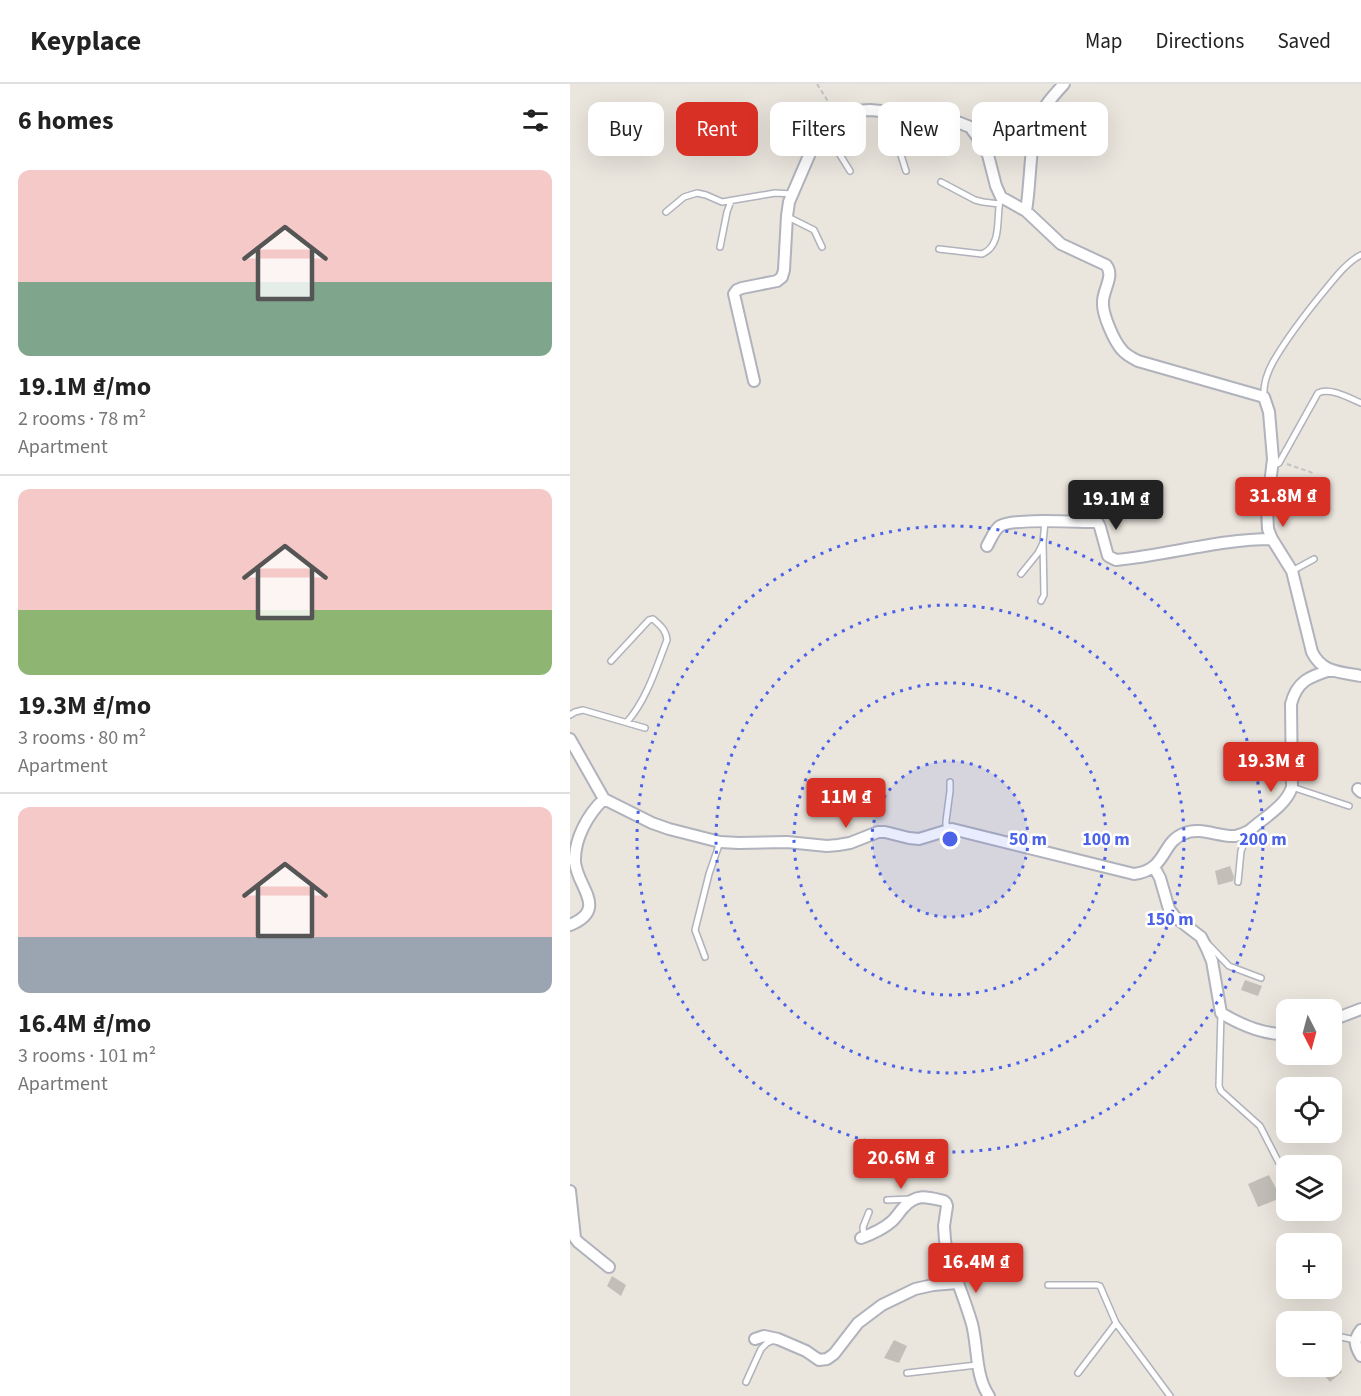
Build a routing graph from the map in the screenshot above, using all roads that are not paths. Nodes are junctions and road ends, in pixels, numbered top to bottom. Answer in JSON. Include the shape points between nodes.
{"nodes":[{"id":1,"x":1064,"y":84,"type":"edge"},
{"id":2,"x":960,"y":123,"type":"edge"},
{"id":3,"x":808,"y":156,"type":"edge"},
{"id":4,"x":841,"y":156,"type":"edge"},
{"id":5,"x":901,"y":156,"type":"edge"},
{"id":6,"x":850,"y":171,"type":"dead end"},
{"id":7,"x":906,"y":171,"type":"dead end"},
{"id":8,"x":941,"y":182,"type":"dead end"},
{"id":9,"x":792,"y":194,"type":"junction"},
{"id":10,"x":1000,"y":200,"type":"junction"},
{"id":11,"x":731,"y":201,"type":"junction"},
{"id":12,"x":1026,"y":211,"type":"junction"},
{"id":13,"x":666,"y":212,"type":"dead end"},
{"id":14,"x":787,"y":216,"type":"junction"},
{"id":15,"x":720,"y":247,"type":"dead end"},
{"id":16,"x":822,"y":247,"type":"dead end"},
{"id":17,"x":939,"y":249,"type":"dead end"},
{"id":18,"x":1361,"y":255,"type":"edge"},
{"id":19,"x":754,"y":381,"type":"dead end"},
{"id":20,"x":1264,"y":397,"type":"junction"},
{"id":21,"x":1361,"y":403,"type":"edge"},
{"id":22,"x":1276,"y":465,"type":"junction"},
{"id":23,"x":1045,"y":522,"type":"junction"},
{"id":24,"x":1272,"y":540,"type":"junction"},
{"id":25,"x":1043,"y":542,"type":"junction"},
{"id":26,"x":987,"y":546,"type":"dead end"},
{"id":27,"x":1314,"y":560,"type":"dead end"},
{"id":28,"x":1292,"y":571,"type":"junction"},
{"id":29,"x":1021,"y":574,"type":"dead end"},
{"id":30,"x":1041,"y":601,"type":"dead end"},
{"id":31,"x":611,"y":661,"type":"dead end"},
{"id":32,"x":1329,"y":670,"type":"junction"},
{"id":33,"x":1361,"y":676,"type":"edge"},
{"id":34,"x":570,"y":715,"type":"edge"},
{"id":35,"x":627,"y":722,"type":"junction"},
{"id":36,"x":645,"y":728,"type":"dead end"},
{"id":37,"x":570,"y":739,"type":"edge"},
{"id":38,"x":950,"y":782,"type":"dead end"},
{"id":39,"x":1292,"y":786,"type":"junction"},
{"id":40,"x":604,"y":799,"type":"junction"},
{"id":41,"x":1349,"y":806,"type":"dead end"},
{"id":42,"x":952,"y":829,"type":"junction"},
{"id":43,"x":1249,"y":831,"type":"junction"},
{"id":44,"x":720,"y":842,"type":"junction"},
{"id":45,"x":1154,"y":867,"type":"junction"},
{"id":46,"x":1238,"y":882,"type":"dead end"},
{"id":47,"x":570,"y":924,"type":"edge"},
{"id":48,"x":1201,"y":937,"type":"junction"},
{"id":49,"x":705,"y":957,"type":"dead end"},
{"id":50,"x":1261,"y":978,"type":"dead end"},
{"id":51,"x":1361,"y":1009,"type":"edge"},
{"id":52,"x":1221,"y":1013,"type":"junction"},
{"id":53,"x":1342,"y":1016,"type":"edge"},
{"id":54,"x":1276,"y":1034,"type":"edge"},
{"id":55,"x":1276,"y":1157,"type":"edge"},
{"id":56,"x":570,"y":1191,"type":"edge"},
{"id":57,"x":912,"y":1199,"type":"junction"},
{"id":58,"x":887,"y":1200,"type":"dead end"},
{"id":59,"x":869,"y":1212,"type":"dead end"},
{"id":60,"x":863,"y":1237,"type":"joint"},
{"id":61,"x":609,"y":1267,"type":"dead end"},
{"id":62,"x":957,"y":1283,"type":"junction"},
{"id":63,"x":1048,"y":1285,"type":"dead end"},
{"id":64,"x":1116,"y":1323,"type":"junction"},
{"id":65,"x":1342,"y":1335,"type":"edge"},
{"id":66,"x":1358,"y":1335,"type":"edge"},
{"id":67,"x":755,"y":1339,"type":"dead end"},
{"id":68,"x":778,"y":1339,"type":"junction"},
{"id":69,"x":1361,"y":1356,"type":"edge"},
{"id":70,"x":979,"y":1365,"type":"junction"},
{"id":71,"x":907,"y":1373,"type":"dead end"},
{"id":72,"x":1078,"y":1373,"type":"dead end"},
{"id":73,"x":746,"y":1382,"type":"dead end"},
{"id":74,"x":989,"y":1396,"type":"edge"},
{"id":75,"x":1170,"y":1396,"type":"edge"}],
"edges":[{"from":1,"to":12,"type":"street","via":[[1040,117]]},
{"from":2,"to":10,"type":"street","via":[[970,128],[988,155]]},
{"from":3,"to":9,"type":"street"},
{"from":4,"to":6,"type":"lane"},
{"from":5,"to":7,"type":"lane"},
{"from":8,"to":10,"type":"lane","via":[[975,200]]},
{"from":9,"to":11,"type":"lane"},
{"from":9,"to":14,"type":"street"},
{"from":10,"to":12,"type":"street"},
{"from":10,"to":17,"type":"lane","via":[[998,228],[987,252]]},
{"from":11,"to":13,"type":"lane","via":[[722,202],[697,193],[684,197]]},
{"from":11,"to":15,"type":"lane"},
{"from":12,"to":20,"type":"street","via":[[1061,244],[1109,269],[1104,312],[1116,342],[1128,356]]},
{"from":14,"to":16,"type":"lane","via":[[814,230]]},
{"from":14,"to":19,"type":"street","via":[[782,277],[734,294]]},
{"from":18,"to":20,"type":"lane","via":[[1335,278],[1300,320],[1272,364],[1263,387]]},
{"from":20,"to":22,"type":"street"},
{"from":21,"to":22,"type":"lane","via":[[1329,392],[1318,393]]},
{"from":22,"to":24,"type":"street","via":[[1267,519]]},
{"from":23,"to":24,"type":"street","via":[[1098,523],[1112,560],[1240,540]]},
{"from":23,"to":25,"type":"lane"},
{"from":23,"to":26,"type":"street","via":[[1002,525]]},
{"from":24,"to":28,"type":"street"},
{"from":25,"to":29,"type":"lane"},
{"from":25,"to":30,"type":"lane"},
{"from":27,"to":28,"type":"lane"},
{"from":28,"to":32,"type":"street","via":[[1312,652]]},
{"from":31,"to":35,"type":"lane","via":[[650,620],[663,627],[666,640],[643,700]]},
{"from":32,"to":33,"type":"street"},
{"from":32,"to":39,"type":"street","via":[[1309,677],[1294,693]]},
{"from":34,"to":35,"type":"lane","via":[[583,710]]},
{"from":35,"to":36,"type":"lane"},
{"from":37,"to":40,"type":"street"},
{"from":38,"to":42,"type":"lane","via":[[946,825]]},
{"from":39,"to":41,"type":"lane"},
{"from":39,"to":43,"type":"street","via":[[1283,802]]},
{"from":40,"to":44,"type":"street","via":[[652,824]]},
{"from":40,"to":47,"type":"street","via":[[584,827],[577,846],[575,862],[587,893],[588,911]]},
{"from":42,"to":44,"type":"street","via":[[919,839],[878,832],[850,843],[827,846]]},
{"from":42,"to":45,"type":"street","via":[[1134,874]]},
{"from":43,"to":45,"type":"street","via":[[1234,836],[1186,832],[1175,838]]},
{"from":43,"to":46,"type":"lane","via":[[1241,851]]},
{"from":44,"to":49,"type":"lane","via":[[695,930]]},
{"from":45,"to":48,"type":"street","via":[[1169,909]]},
{"from":48,"to":50,"type":"lane","via":[[1229,966]]},
{"from":48,"to":52,"type":"street","via":[[1212,961]]},
{"from":51,"to":53,"type":"street"},
{"from":52,"to":54,"type":"street","via":[[1258,1031]]},
{"from":52,"to":55,"type":"lane","via":[[1219,1086],[1260,1126]]},
{"from":56,"to":61,"type":"street","via":[[575,1238]]},
{"from":57,"to":58,"type":"lane"},
{"from":57,"to":60,"type":"street","via":[[892,1221]]},
{"from":57,"to":62,"type":"street","via":[[923,1196],[946,1203],[945,1240]]},
{"from":59,"to":60,"type":"lane"},
{"from":62,"to":68,"type":"street","via":[[915,1288],[882,1305],[858,1323],[827,1359],[819,1360]]},
{"from":62,"to":70,"type":"street","via":[[972,1325]]},
{"from":63,"to":64,"type":"lane","via":[[1100,1286]]},
{"from":64,"to":72,"type":"lane"},
{"from":64,"to":75,"type":"lane"},
{"from":65,"to":66,"type":"lane"},
{"from":66,"to":69,"type":"street","via":[[1356,1347]]},
{"from":67,"to":68,"type":"street"},
{"from":68,"to":73,"type":"lane","via":[[761,1349]]},
{"from":70,"to":71,"type":"lane"},
{"from":70,"to":74,"type":"street"}]}
